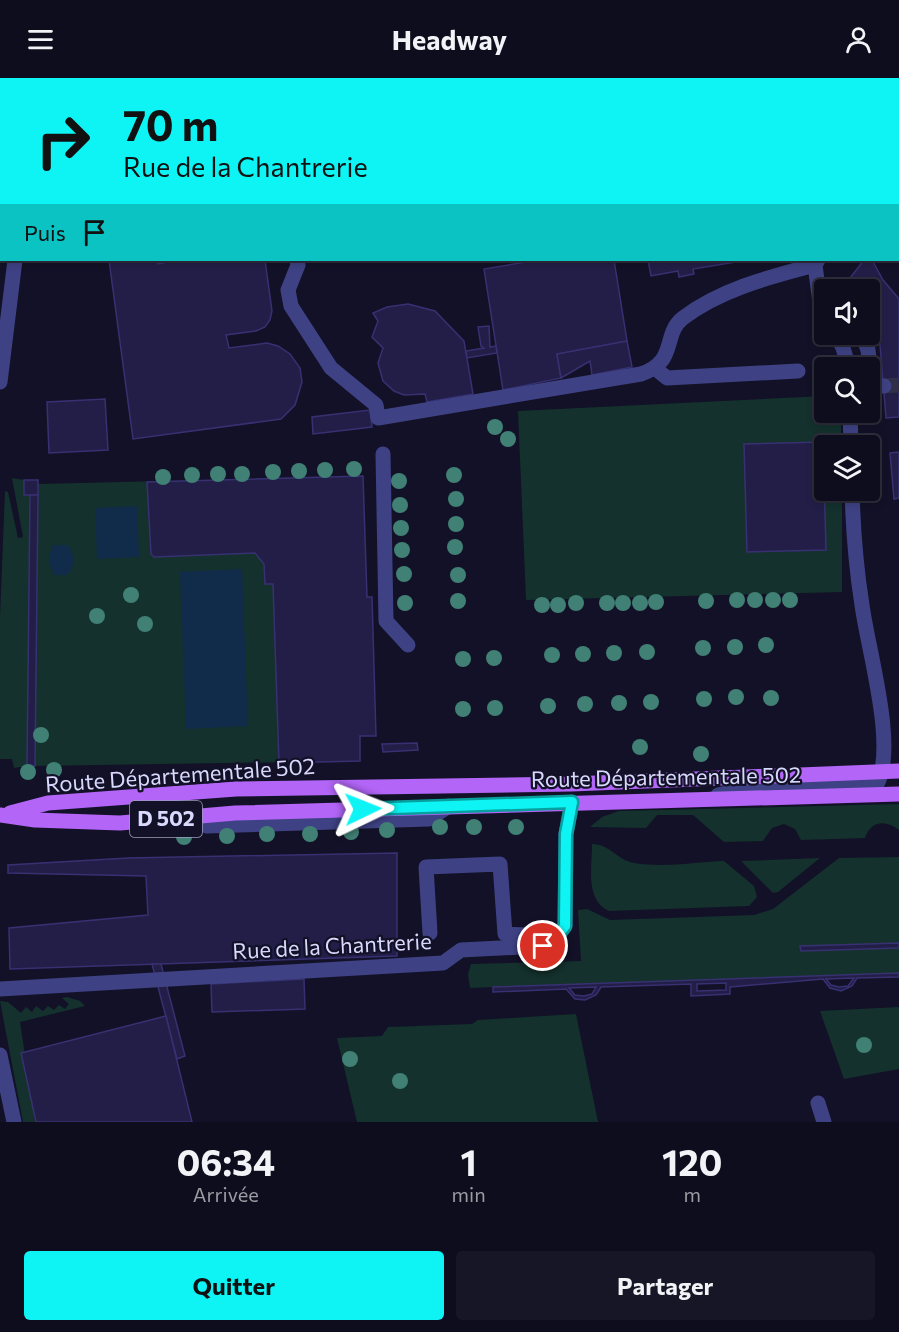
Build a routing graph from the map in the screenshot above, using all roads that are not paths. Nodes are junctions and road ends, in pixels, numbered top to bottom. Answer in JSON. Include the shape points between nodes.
{"nodes":[{"id":1,"x":15,"y":261,"type":"edge"},
{"id":2,"x":297,"y":261,"type":"edge"},
{"id":3,"x":816,"y":262,"type":"edge"},
{"id":4,"x":818,"y":279,"type":"edge"},
{"id":5,"x":2,"y":330,"type":"edge"},
{"id":6,"x":866,"y":345,"type":"edge"},
{"id":7,"x":656,"y":369,"type":"junction"},
{"id":8,"x":798,"y":371,"type":"dead end"},
{"id":9,"x":0,"y":382,"type":"edge"},
{"id":10,"x":884,"y":386,"type":"dead end"},
{"id":11,"x":383,"y":454,"type":"dead end"},
{"id":12,"x":852,"y":501,"type":"edge"},
{"id":13,"x":408,"y":645,"type":"dead end"},
{"id":14,"x":899,"y":771,"type":"edge"},
{"id":15,"x":883,"y":772,"type":"junction"},
{"id":16,"x":899,"y":794,"type":"edge"},
{"id":17,"x":704,"y":799,"type":"junction"},
{"id":18,"x":572,"y":802,"type":"junction"},
{"id":19,"x":1,"y":814,"type":"edge"},
{"id":20,"x":430,"y":933,"type":"dead end"},
{"id":21,"x":553,"y":941,"type":"junction"},
{"id":22,"x":0,"y":989,"type":"edge"},
{"id":23,"x":0,"y":1055,"type":"edge"},
{"id":24,"x":818,"y":1103,"type":"dead end"},
{"id":25,"x":14,"y":1122,"type":"edge"},
{"id":26,"x":824,"y":1122,"type":"edge"}],
"edges":[{"from":1,"to":5,"type":"street"},
{"from":2,"to":7,"type":"street","via":[[288,290],[291,306],[331,368],[376,405],[378,418]]},
{"from":3,"to":4,"type":"street"},
{"from":3,"to":7,"type":"street","via":[[757,281],[680,320]]},
{"from":5,"to":9,"type":"street"},
{"from":6,"to":10,"type":"street","via":[[872,385]]},
{"from":7,"to":8,"type":"street","via":[[668,378]]},
{"from":11,"to":13,"type":"street","via":[[386,621]]},
{"from":12,"to":15,"type":"street","via":[[862,606],[884,738]]},
{"from":14,"to":15,"type":"main road","name":"Route Départementale 502","number":"D 502"},
{"from":15,"to":17,"type":"street","via":[[878,782],[753,787]]},
{"from":15,"to":19,"type":"main road","name":"Route Départementale 502","number":"D 502","via":[[571,784],[236,789],[48,803]]},
{"from":16,"to":17,"type":"main road","name":"Route Départementale 502","number":"D 502"},
{"from":17,"to":18,"type":"main road","name":"Route Départementale 502","number":"D 502"},
{"from":18,"to":19,"type":"main road","name":"Route Départementale 502","number":"D 502","via":[[235,813],[96,823]]},
{"from":18,"to":21,"type":"street","via":[[566,834],[565,926]]},
{"from":20,"to":21,"type":"street","via":[[426,867],[500,864],[504,934]]},
{"from":21,"to":22,"type":"street","name":"Rue de la Chantrerie","via":[[531,948],[461,950],[442,963]]},
{"from":23,"to":25,"type":"street"},
{"from":24,"to":26,"type":"street"}]}
